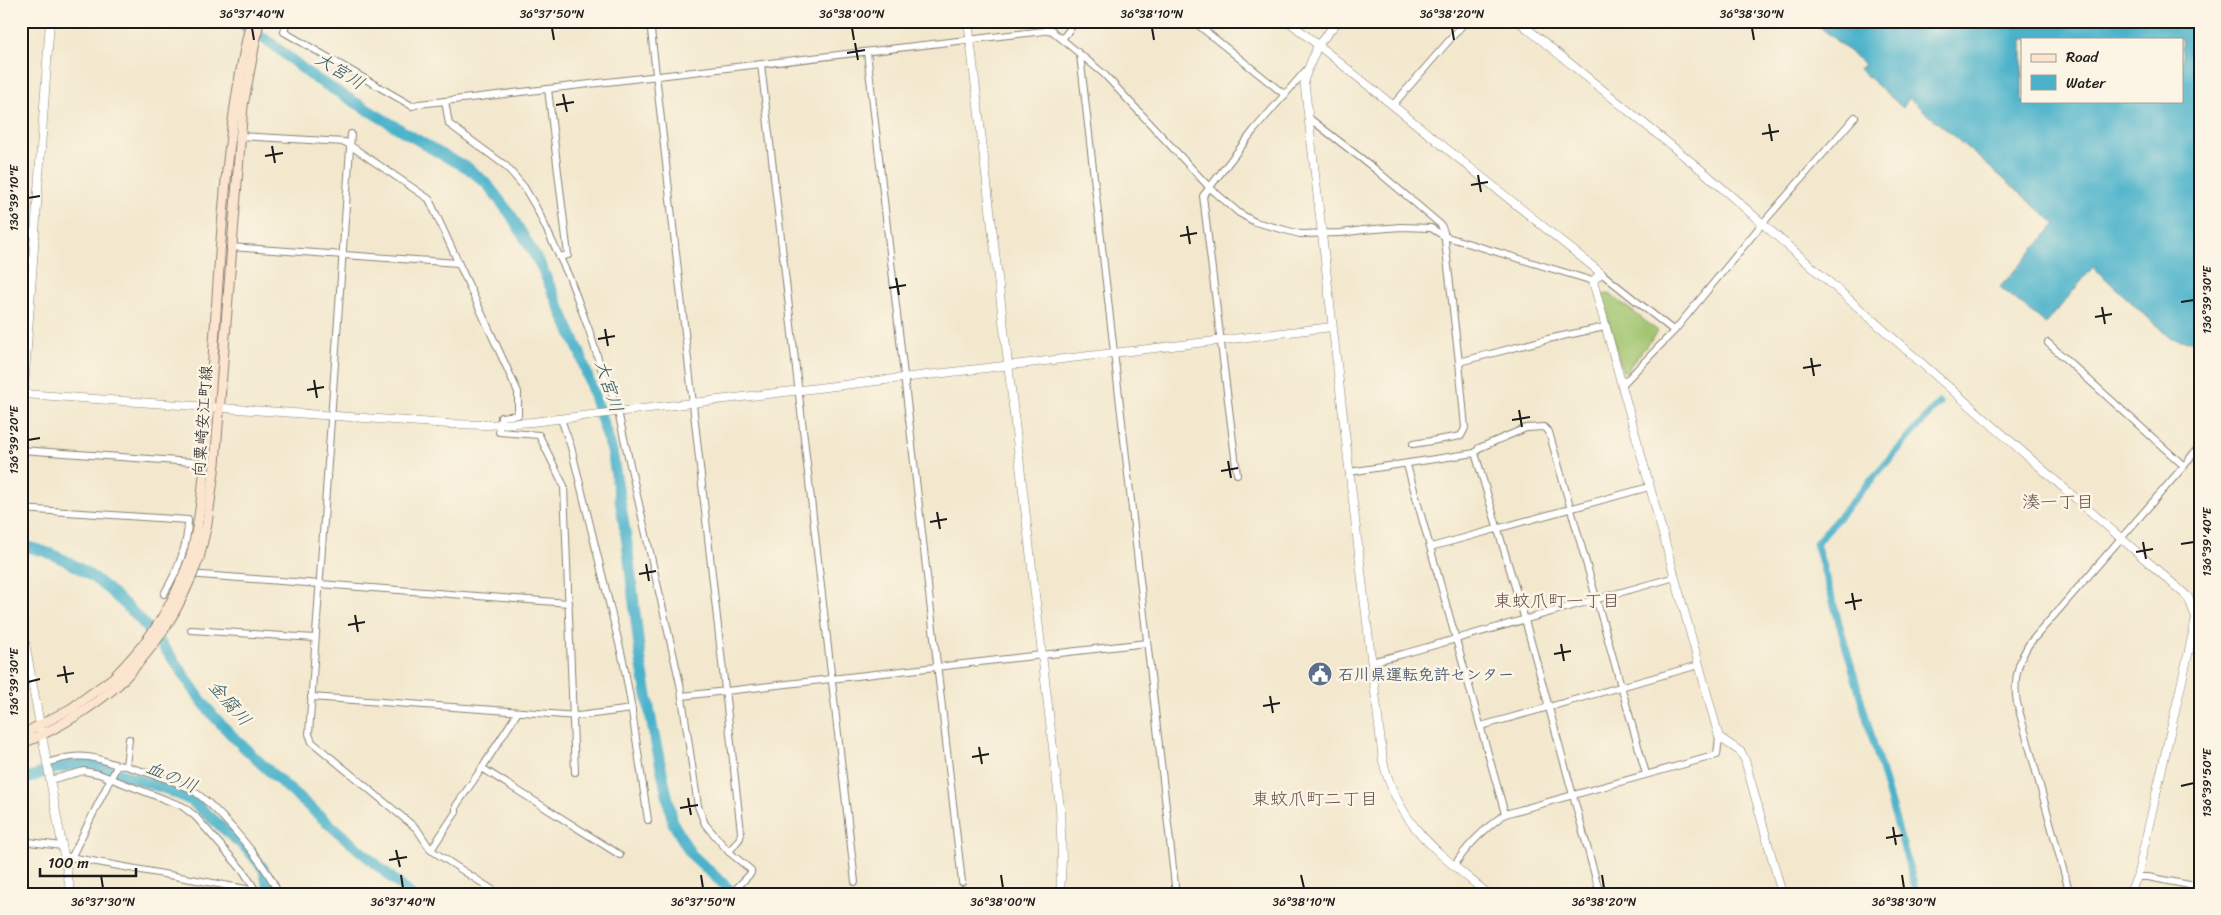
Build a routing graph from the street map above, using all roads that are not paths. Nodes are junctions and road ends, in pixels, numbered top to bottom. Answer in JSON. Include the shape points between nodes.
{"nodes":[{"id":1,"x":50,"y":21,"type":"edge"},
{"id":2,"x":251,"y":21,"type":"edge"},
{"id":3,"x":259,"y":21,"type":"edge"},
{"id":4,"x":287,"y":21,"type":"edge"},
{"id":5,"x":650,"y":21,"type":"edge"},
{"id":6,"x":968,"y":21,"type":"edge"},
{"id":7,"x":1040,"y":21,"type":"edge"},
{"id":8,"x":1076,"y":21,"type":"edge"},
{"id":9,"x":1193,"y":21,"type":"edge"},
{"id":10,"x":1288,"y":21,"type":"edge"},
{"id":11,"x":1338,"y":21,"type":"edge"},
{"id":12,"x":1466,"y":21,"type":"edge"},
{"id":13,"x":1518,"y":21,"type":"edge"},
{"id":14,"x":1052,"y":30,"type":"junction"},
{"id":15,"x":1063,"y":38,"type":"junction"},
{"id":16,"x":970,"y":40,"type":"junction"},
{"id":17,"x":1318,"y":45,"type":"junction"},
{"id":18,"x":867,"y":52,"type":"junction"},
{"id":19,"x":1080,"y":54,"type":"junction"},
{"id":20,"x":761,"y":64,"type":"junction"},
{"id":21,"x":1307,"y":69,"type":"junction"},
{"id":22,"x":656,"y":76,"type":"junction"},
{"id":23,"x":243,"y":78,"type":"junction"},
{"id":24,"x":548,"y":89,"type":"junction"},
{"id":25,"x":1285,"y":95,"type":"junction"},
{"id":26,"x":445,"y":101,"type":"junction"},
{"id":27,"x":1393,"y":106,"type":"junction"},
{"id":28,"x":1855,"y":117,"type":"dead end"},
{"id":29,"x":1308,"y":118,"type":"junction"},
{"id":30,"x":351,"y":134,"type":"dead end"},
{"id":31,"x":239,"y":136,"type":"junction"},
{"id":32,"x":350,"y":146,"type":"junction"},
{"id":33,"x":1209,"y":187,"type":"junction"},
{"id":34,"x":1762,"y":224,"type":"junction"},
{"id":35,"x":21,"y":231,"type":"edge"},
{"id":36,"x":34,"y":232,"type":"junction"},
{"id":37,"x":1322,"y":234,"type":"junction"},
{"id":38,"x":1444,"y":236,"type":"junction"},
{"id":39,"x":230,"y":247,"type":"junction"},
{"id":40,"x":342,"y":255,"type":"junction"},
{"id":41,"x":559,"y":257,"type":"junction"},
{"id":42,"x":458,"y":263,"type":"junction"},
{"id":43,"x":1601,"y":272,"type":"junction"},
{"id":44,"x":1593,"y":281,"type":"junction"},
{"id":45,"x":1605,"y":327,"type":"junction"},
{"id":46,"x":1332,"y":328,"type":"junction"},
{"id":47,"x":1674,"y":331,"type":"junction"},
{"id":48,"x":1220,"y":341,"type":"junction"},
{"id":49,"x":2048,"y":343,"type":"dead end"},
{"id":50,"x":1114,"y":353,"type":"junction"},
{"id":51,"x":1459,"y":362,"type":"junction"},
{"id":52,"x":2200,"y":363,"type":"edge"},
{"id":53,"x":1008,"y":366,"type":"junction"},
{"id":54,"x":2200,"y":370,"type":"edge"},
{"id":55,"x":904,"y":378,"type":"junction"},
{"id":56,"x":1622,"y":385,"type":"junction"},
{"id":57,"x":799,"y":390,"type":"junction"},
{"id":58,"x":24,"y":394,"type":"junction"},
{"id":59,"x":692,"y":403,"type":"junction"},
{"id":60,"x":209,"y":408,"type":"junction"},
{"id":61,"x":219,"y":408,"type":"junction"},
{"id":62,"x":616,"y":412,"type":"junction"},
{"id":63,"x":331,"y":416,"type":"junction"},
{"id":64,"x":562,"y":418,"type":"junction"},
{"id":65,"x":499,"y":425,"type":"junction"},
{"id":66,"x":21,"y":432,"type":"edge"},
{"id":67,"x":1413,"y":444,"type":"dead end"},
{"id":68,"x":2200,"y":446,"type":"edge"},
{"id":69,"x":21,"y":450,"type":"edge"},
{"id":70,"x":1475,"y":453,"type":"junction"},
{"id":71,"x":206,"y":463,"type":"junction"},
{"id":72,"x":1407,"y":465,"type":"junction"},
{"id":73,"x":2184,"y":466,"type":"junction"},
{"id":74,"x":1349,"y":472,"type":"junction"},
{"id":75,"x":1237,"y":474,"type":"dead end"},
{"id":76,"x":1649,"y":487,"type":"junction"},
{"id":77,"x":1571,"y":508,"type":"junction"},
{"id":78,"x":21,"y":509,"type":"edge"},
{"id":79,"x":1498,"y":529,"type":"junction"},
{"id":80,"x":2121,"y":536,"type":"junction"},
{"id":81,"x":1430,"y":548,"type":"junction"},
{"id":82,"x":195,"y":557,"type":"junction"},
{"id":83,"x":175,"y":573,"type":"junction"},
{"id":84,"x":1675,"y":577,"type":"junction"},
{"id":85,"x":319,"y":584,"type":"junction"},
{"id":86,"x":164,"y":594,"type":"dead end"},
{"id":87,"x":1597,"y":598,"type":"junction"},
{"id":88,"x":569,"y":603,"type":"junction"},
{"id":89,"x":2198,"y":617,"type":"edge"},
{"id":90,"x":1525,"y":620,"type":"junction"},
{"id":91,"x":21,"y":621,"type":"edge"},
{"id":92,"x":191,"y":630,"type":"dead end"},
{"id":93,"x":315,"y":638,"type":"junction"},
{"id":94,"x":1456,"y":639,"type":"junction"},
{"id":95,"x":1147,"y":643,"type":"junction"},
{"id":96,"x":1042,"y":655,"type":"junction"},
{"id":97,"x":1371,"y":662,"type":"junction"},
{"id":98,"x":1699,"y":665,"type":"junction"},
{"id":99,"x":938,"y":667,"type":"junction"},
{"id":100,"x":31,"y":673,"type":"junction"},
{"id":101,"x":21,"y":674,"type":"edge"},
{"id":102,"x":832,"y":679,"type":"junction"},
{"id":103,"x":1622,"y":686,"type":"junction"},
{"id":104,"x":725,"y":691,"type":"junction"},
{"id":105,"x":682,"y":696,"type":"junction"},
{"id":106,"x":311,"y":697,"type":"junction"},
{"id":107,"x":1548,"y":707,"type":"junction"},
{"id":108,"x":632,"y":709,"type":"junction"},
{"id":109,"x":518,"y":712,"type":"junction"},
{"id":110,"x":573,"y":716,"type":"junction"},
{"id":111,"x":1481,"y":726,"type":"junction"},
{"id":112,"x":40,"y":731,"type":"junction"},
{"id":113,"x":21,"y":735,"type":"edge"},
{"id":114,"x":1719,"y":737,"type":"junction"},
{"id":115,"x":129,"y":739,"type":"dead end"},
{"id":116,"x":21,"y":744,"type":"edge"},
{"id":117,"x":47,"y":763,"type":"junction"},
{"id":118,"x":116,"y":766,"type":"junction"},
{"id":119,"x":126,"y":766,"type":"junction"},
{"id":120,"x":482,"y":768,"type":"junction"},
{"id":121,"x":575,"y":772,"type":"dead end"},
{"id":122,"x":1646,"y":774,"type":"junction"},
{"id":123,"x":111,"y":779,"type":"junction"},
{"id":124,"x":50,"y":780,"type":"junction"},
{"id":125,"x":1572,"y":796,"type":"junction"},
{"id":126,"x":1505,"y":814,"type":"junction"},
{"id":127,"x":648,"y":820,"type":"dead end"},
{"id":128,"x":21,"y":841,"type":"edge"},
{"id":129,"x":62,"y":846,"type":"junction"},
{"id":130,"x":431,"y":850,"type":"junction"},
{"id":131,"x":729,"y":852,"type":"junction"},
{"id":132,"x":620,"y":855,"type":"dead end"},
{"id":133,"x":67,"y":857,"type":"junction"},
{"id":134,"x":1454,"y":866,"type":"junction"},
{"id":135,"x":2137,"y":877,"type":"junction"},
{"id":136,"x":855,"y":882,"type":"dead end"},
{"id":137,"x":962,"y":882,"type":"dead end"},
{"id":138,"x":2200,"y":887,"type":"edge"},
{"id":139,"x":257,"y":892,"type":"edge"},
{"id":140,"x":70,"y":894,"type":"edge"},
{"id":141,"x":278,"y":894,"type":"edge"},
{"id":142,"x":499,"y":894,"type":"edge"},
{"id":143,"x":732,"y":894,"type":"edge"},
{"id":144,"x":1060,"y":894,"type":"edge"},
{"id":145,"x":1176,"y":894,"type":"edge"},
{"id":146,"x":1488,"y":894,"type":"edge"},
{"id":147,"x":1600,"y":894,"type":"edge"},
{"id":148,"x":1782,"y":894,"type":"edge"},
{"id":149,"x":2070,"y":894,"type":"edge"},
{"id":150,"x":2129,"y":894,"type":"edge"}],
"edges":[{"from":1,"to":36,"type":"street"},
{"from":2,"to":23,"type":"main road","name":"向粟崎安江町線"},
{"from":3,"to":23,"type":"main road","name":"向粟崎安江町線"},
{"from":4,"to":26,"type":"street","via":[[284,32],[412,106]]},
{"from":5,"to":22,"type":"street"},
{"from":6,"to":16,"type":"street"},
{"from":7,"to":14,"type":"street"},
{"from":8,"to":15,"type":"street"},
{"from":9,"to":25,"type":"street"},
{"from":10,"to":17,"type":"street"},
{"from":11,"to":17,"type":"street"},
{"from":12,"to":27,"type":"street"},
{"from":13,"to":34,"type":"street","via":[[1705,173]]},
{"from":14,"to":15,"type":"street"},
{"from":14,"to":16,"type":"street"},
{"from":15,"to":19,"type":"street"},
{"from":16,"to":18,"type":"street"},
{"from":16,"to":53,"type":"street"},
{"from":17,"to":21,"type":"street"},
{"from":17,"to":27,"type":"street"},
{"from":18,"to":20,"type":"street"},
{"from":18,"to":55,"type":"street"},
{"from":19,"to":33,"type":"street","via":[[1104,74]]},
{"from":19,"to":50,"type":"street"},
{"from":20,"to":22,"type":"street"},
{"from":20,"to":57,"type":"street"},
{"from":21,"to":25,"type":"street"},
{"from":21,"to":29,"type":"street","via":[[1304,79]]},
{"from":22,"to":24,"type":"street"},
{"from":22,"to":59,"type":"street"},
{"from":23,"to":31,"type":"main road","name":"向粟崎安江町線"},
{"from":23,"to":60,"type":"main road","name":"向粟崎安江町線","via":[[230,135]]},
{"from":24,"to":26,"type":"street"},
{"from":24,"to":41,"type":"street","via":[[568,255]]},
{"from":25,"to":33,"type":"street"},
{"from":26,"to":41,"type":"street","via":[[449,124],[506,166],[524,187]]},
{"from":27,"to":43,"type":"street"},
{"from":28,"to":34,"type":"street"},
{"from":29,"to":37,"type":"street"},
{"from":29,"to":38,"type":"street","via":[[1428,213],[1441,225]]},
{"from":30,"to":32,"type":"street"},
{"from":31,"to":32,"type":"street","via":[[345,142]]},
{"from":31,"to":39,"type":"main road","name":"向粟崎安江町線"},
{"from":32,"to":40,"type":"street"},
{"from":32,"to":42,"type":"street","via":[[428,199]]},
{"from":33,"to":37,"type":"street","via":[[1239,213],[1255,222],[1287,232]]},
{"from":33,"to":48,"type":"street","via":[[1203,196]]},
{"from":34,"to":47,"type":"street"},
{"from":34,"to":80,"type":"street"},
{"from":35,"to":36,"type":"street"},
{"from":36,"to":58,"type":"street"},
{"from":37,"to":38,"type":"street","via":[[1401,227],[1431,228]]},
{"from":37,"to":46,"type":"street"},
{"from":38,"to":44,"type":"street"},
{"from":38,"to":51,"type":"street"},
{"from":39,"to":40,"type":"street"},
{"from":39,"to":61,"type":"main road","name":"向粟崎安江町線"},
{"from":40,"to":42,"type":"street"},
{"from":40,"to":63,"type":"street"},
{"from":41,"to":62,"type":"street","via":[[589,330]]},
{"from":42,"to":65,"type":"street","via":[[518,392],[518,415],[501,417]]},
{"from":43,"to":44,"type":"street"},
{"from":43,"to":47,"type":"street"},
{"from":44,"to":45,"type":"street"},
{"from":45,"to":51,"type":"street"},
{"from":45,"to":56,"type":"street"},
{"from":46,"to":48,"type":"street"},
{"from":46,"to":74,"type":"street"},
{"from":47,"to":56,"type":"street"},
{"from":48,"to":50,"type":"street"},
{"from":48,"to":75,"type":"street"},
{"from":49,"to":73,"type":"street"},
{"from":50,"to":53,"type":"street"},
{"from":50,"to":95,"type":"street"},
{"from":51,"to":67,"type":"street","via":[[1465,428],[1461,436]]},
{"from":52,"to":54,"type":"street","via":[[2197,366]]},
{"from":53,"to":55,"type":"street"},
{"from":53,"to":96,"type":"street"},
{"from":55,"to":57,"type":"street"},
{"from":55,"to":99,"type":"street"},
{"from":56,"to":76,"type":"street"},
{"from":57,"to":59,"type":"street"},
{"from":57,"to":102,"type":"street"},
{"from":58,"to":60,"type":"street"},
{"from":58,"to":66,"type":"street"},
{"from":59,"to":62,"type":"street"},
{"from":59,"to":104,"type":"street"},
{"from":60,"to":61,"type":"street"},
{"from":60,"to":71,"type":"main road","name":"向粟崎安江町線"},
{"from":61,"to":63,"type":"street"},
{"from":61,"to":82,"type":"main road","name":"向粟崎安江町線","via":[[210,507]]},
{"from":62,"to":64,"type":"street"},
{"from":62,"to":105,"type":"street"},
{"from":63,"to":65,"type":"street"},
{"from":63,"to":85,"type":"street"},
{"from":64,"to":65,"type":"street"},
{"from":64,"to":108,"type":"street","via":[[623,660]]},
{"from":65,"to":88,"type":"street","via":[[499,432],[539,435],[564,486]]},
{"from":68,"to":73,"type":"street"},
{"from":69,"to":71,"type":"street"},
{"from":70,"to":72,"type":"street"},
{"from":70,"to":77,"type":"street","via":[[1478,448],[1526,428],[1544,427],[1552,437]]},
{"from":70,"to":79,"type":"street"},
{"from":71,"to":82,"type":"main road","name":"向粟崎安江町線"},
{"from":72,"to":74,"type":"street"},
{"from":72,"to":81,"type":"street"},
{"from":73,"to":80,"type":"street"},
{"from":74,"to":97,"type":"street"},
{"from":76,"to":77,"type":"street"},
{"from":76,"to":84,"type":"street"},
{"from":77,"to":79,"type":"street"},
{"from":77,"to":87,"type":"street"},
{"from":78,"to":83,"type":"street","via":[[188,520]]},
{"from":79,"to":81,"type":"street"},
{"from":79,"to":90,"type":"street"},
{"from":80,"to":89,"type":"street","via":[[2188,597]]},
{"from":80,"to":149,"type":"street","via":[[2029,644],[2015,675],[2017,703]]},
{"from":81,"to":94,"type":"street"},
{"from":82,"to":112,"type":"main road","name":"向粟崎安江町線","bridge":true,"via":[[184,595],[147,655],[85,711]]},
{"from":83,"to":85,"type":"street"},
{"from":83,"to":86,"type":"street"},
{"from":84,"to":87,"type":"street"},
{"from":84,"to":98,"type":"street"},
{"from":85,"to":88,"type":"street"},
{"from":85,"to":93,"type":"street"},
{"from":87,"to":90,"type":"street"},
{"from":87,"to":103,"type":"street"},
{"from":88,"to":110,"type":"street"},
{"from":89,"to":135,"type":"street"},
{"from":90,"to":94,"type":"street"},
{"from":90,"to":107,"type":"street"},
{"from":91,"to":100,"type":"street"},
{"from":92,"to":93,"type":"street"},
{"from":93,"to":106,"type":"street"},
{"from":94,"to":97,"type":"street"},
{"from":94,"to":111,"type":"street"},
{"from":95,"to":96,"type":"street"},
{"from":95,"to":145,"type":"street"},
{"from":96,"to":99,"type":"street"},
{"from":96,"to":144,"type":"street","via":[[1062,831]]},
{"from":97,"to":134,"type":"street","via":[[1383,761],[1394,797],[1412,826]]},
{"from":98,"to":103,"type":"street"},
{"from":98,"to":114,"type":"street"},
{"from":99,"to":102,"type":"street"},
{"from":99,"to":137,"type":"street"},
{"from":100,"to":101,"type":"street"},
{"from":100,"to":112,"type":"street"},
{"from":102,"to":104,"type":"street"},
{"from":102,"to":136,"type":"street"},
{"from":103,"to":107,"type":"street"},
{"from":103,"to":122,"type":"street"},
{"from":104,"to":105,"type":"street"},
{"from":104,"to":131,"type":"street","via":[[741,832]]},
{"from":105,"to":131,"type":"street","via":[[698,806],[705,824]]},
{"from":106,"to":109,"type":"street"},
{"from":106,"to":130,"type":"street","via":[[308,734],[312,742],[417,829]]},
{"from":107,"to":111,"type":"street"},
{"from":107,"to":125,"type":"street"},
{"from":108,"to":110,"type":"street"},
{"from":108,"to":127,"type":"street"},
{"from":109,"to":110,"type":"street"},
{"from":109,"to":120,"type":"street"},
{"from":110,"to":121,"type":"street"},
{"from":111,"to":126,"type":"street"},
{"from":112,"to":113,"type":"main road","name":"向粟崎安江町線"},
{"from":112,"to":116,"type":"main road","name":"向粟崎安江町線"},
{"from":112,"to":117,"type":"street"},
{"from":114,"to":122,"type":"street","via":[[1717,755]]},
{"from":114,"to":148,"type":"street","via":[[1741,752],[1745,760]]},
{"from":115,"to":119,"type":"street"},
{"from":117,"to":118,"type":"street","via":[[80,755]]},
{"from":117,"to":124,"type":"street"},
{"from":118,"to":119,"type":"street"},
{"from":118,"to":123,"type":"street"},
{"from":119,"to":141,"type":"street","via":[[195,792],[221,816],[266,870]]},
{"from":120,"to":130,"type":"street"},
{"from":120,"to":132,"type":"street"},
{"from":122,"to":125,"type":"street"},
{"from":123,"to":124,"type":"street","via":[[84,771]]},
{"from":123,"to":133,"type":"street"},
{"from":123,"to":139,"type":"street","via":[[182,806],[238,865]]},
{"from":124,"to":129,"type":"street"},
{"from":125,"to":126,"type":"street"},
{"from":125,"to":147,"type":"street"},
{"from":126,"to":134,"type":"street","via":[[1481,831]]},
{"from":128,"to":129,"type":"street"},
{"from":129,"to":133,"type":"street"},
{"from":130,"to":142,"type":"street"},
{"from":131,"to":143,"type":"street","via":[[751,870]]},
{"from":133,"to":139,"type":"street"},
{"from":133,"to":140,"type":"street"},
{"from":134,"to":146,"type":"street"},
{"from":135,"to":138,"type":"street"},
{"from":135,"to":150,"type":"street"}]}
